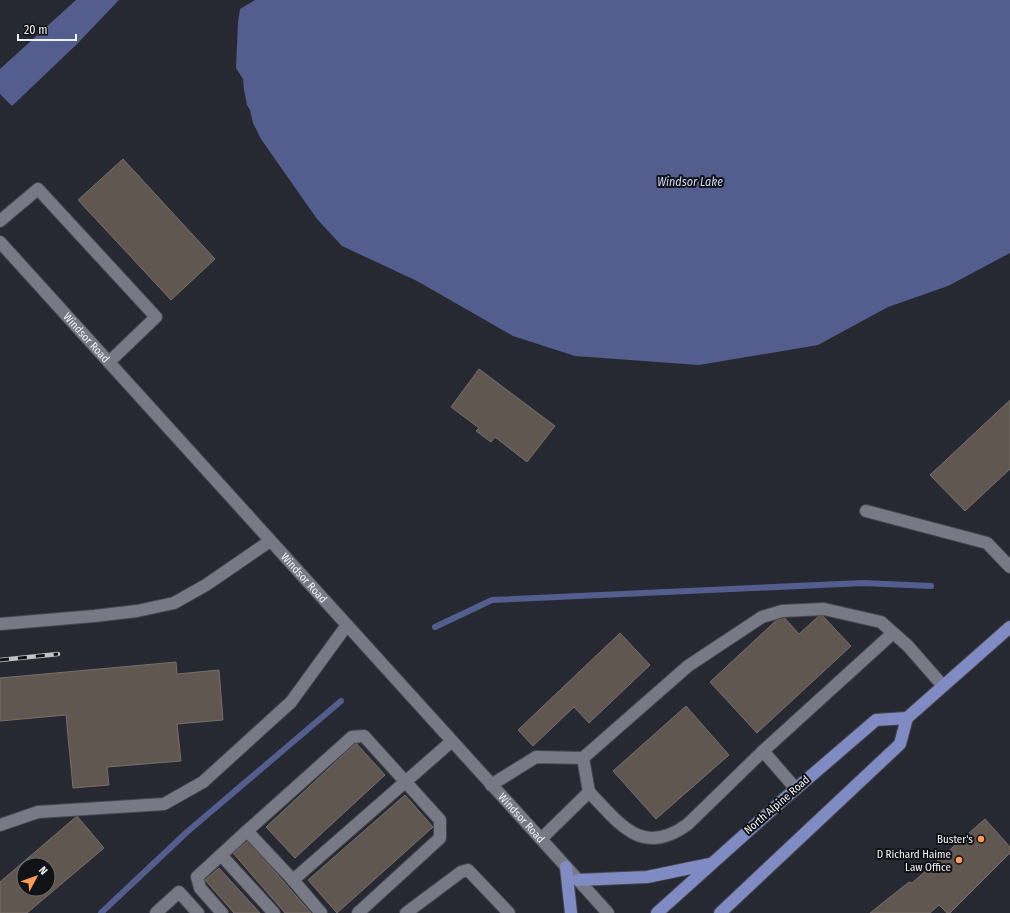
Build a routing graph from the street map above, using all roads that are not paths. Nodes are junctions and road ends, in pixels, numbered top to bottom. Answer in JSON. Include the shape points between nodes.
{"nodes":[{"id":1,"x":0,"y":222,"type":"edge"},
{"id":2,"x":0,"y":242,"type":"edge"},
{"id":3,"x":109,"y":362,"type":"junction"},
{"id":4,"x":866,"y":511,"type":"dead end"},
{"id":5,"x":270,"y":541,"type":"junction"},
{"id":6,"x":1010,"y":567,"type":"edge"},
{"id":7,"x":0,"y":624,"type":"edge"},
{"id":8,"x":347,"y":625,"type":"junction"},
{"id":9,"x":1010,"y":627,"type":"edge"},
{"id":10,"x":893,"y":633,"type":"junction"},
{"id":11,"x":943,"y":686,"type":"junction"},
{"id":12,"x":907,"y":718,"type":"junction"},
{"id":13,"x":452,"y":741,"type":"junction"},
{"id":14,"x":763,"y":751,"type":"junction"},
{"id":15,"x":583,"y":758,"type":"junction"},
{"id":16,"x":405,"y":781,"type":"junction"},
{"id":17,"x":492,"y":785,"type":"junction"},
{"id":18,"x":796,"y":789,"type":"junction"},
{"id":19,"x":589,"y":792,"type":"junction"},
{"id":20,"x":0,"y":825,"type":"edge"},
{"id":21,"x":247,"y":831,"type":"junction"},
{"id":22,"x":540,"y":839,"type":"junction"},
{"id":23,"x":221,"y":855,"type":"junction"},
{"id":24,"x":711,"y":864,"type":"junction"},
{"id":25,"x":566,"y":867,"type":"junction"},
{"id":26,"x":292,"y":880,"type":"junction"},
{"id":27,"x":578,"y":880,"type":"junction"},
{"id":28,"x":156,"y":913,"type":"edge"},
{"id":29,"x":198,"y":913,"type":"edge"},
{"id":30,"x":222,"y":913,"type":"edge"},
{"id":31,"x":274,"y":913,"type":"edge"},
{"id":32,"x":320,"y":913,"type":"edge"},
{"id":33,"x":358,"y":913,"type":"edge"},
{"id":34,"x":406,"y":913,"type":"edge"},
{"id":35,"x":510,"y":913,"type":"edge"},
{"id":36,"x":571,"y":913,"type":"edge"},
{"id":37,"x":608,"y":913,"type":"edge"},
{"id":38,"x":657,"y":913,"type":"edge"},
{"id":39,"x":720,"y":913,"type":"edge"}],
"edges":[{"from":1,"to":3,"type":"street","via":[[38,189],[156,318]]},
{"from":2,"to":3,"type":"street","name":"Windsor Road"},
{"from":3,"to":5,"type":"street","name":"Windsor Road"},
{"from":4,"to":6,"type":"street","via":[[987,543]]},
{"from":5,"to":7,"type":"street","via":[[206,585],[174,603],[137,611]]},
{"from":5,"to":8,"type":"street","name":"Windsor Road"},
{"from":8,"to":13,"type":"street","name":"Windsor Road"},
{"from":8,"to":20,"type":"street","via":[[291,702],[203,782],[164,804],[38,812]]},
{"from":9,"to":11,"type":"main road"},
{"from":10,"to":11,"type":"street"},
{"from":10,"to":14,"type":"street"},
{"from":10,"to":15,"type":"street","via":[[880,622],[824,609],[782,611],[762,617],[688,666]]},
{"from":11,"to":12,"type":"main road"},
{"from":12,"to":18,"type":"main road","name":"North Alpine Road","via":[[876,720]]},
{"from":12,"to":39,"type":"main road","via":[[900,744]]},
{"from":13,"to":16,"type":"street"},
{"from":13,"to":17,"type":"street","name":"Windsor Road"},
{"from":14,"to":18,"type":"street"},
{"from":14,"to":19,"type":"street","via":[[688,824],[661,838],[643,838],[624,828]]},
{"from":15,"to":17,"type":"street","via":[[536,757]]},
{"from":15,"to":19,"type":"street"},
{"from":16,"to":21,"type":"street","via":[[364,736],[352,737]]},
{"from":16,"to":26,"type":"street"},
{"from":16,"to":33,"type":"street","via":[[440,820],[440,838]]},
{"from":17,"to":22,"type":"street","name":"Windsor Road"},
{"from":18,"to":24,"type":"main road","name":"North Alpine Road"},
{"from":19,"to":22,"type":"street"},
{"from":21,"to":23,"type":"street"},
{"from":21,"to":26,"type":"street"},
{"from":22,"to":25,"type":"street","name":"Windsor Road"},
{"from":23,"to":30,"type":"street","via":[[197,877],[200,888]]},
{"from":23,"to":31,"type":"street"},
{"from":24,"to":27,"type":"main road","via":[[647,877]]},
{"from":24,"to":38,"type":"main road","name":"North Alpine Road"},
{"from":25,"to":27,"type":"street","name":"Windsor Road"},
{"from":25,"to":36,"type":"main road"},
{"from":26,"to":32,"type":"street"},
{"from":27,"to":37,"type":"street","name":"Windsor Road"},
{"from":28,"to":29,"type":"street","via":[[179,892]]},
{"from":34,"to":35,"type":"street","via":[[461,872],[468,870]]}]}
